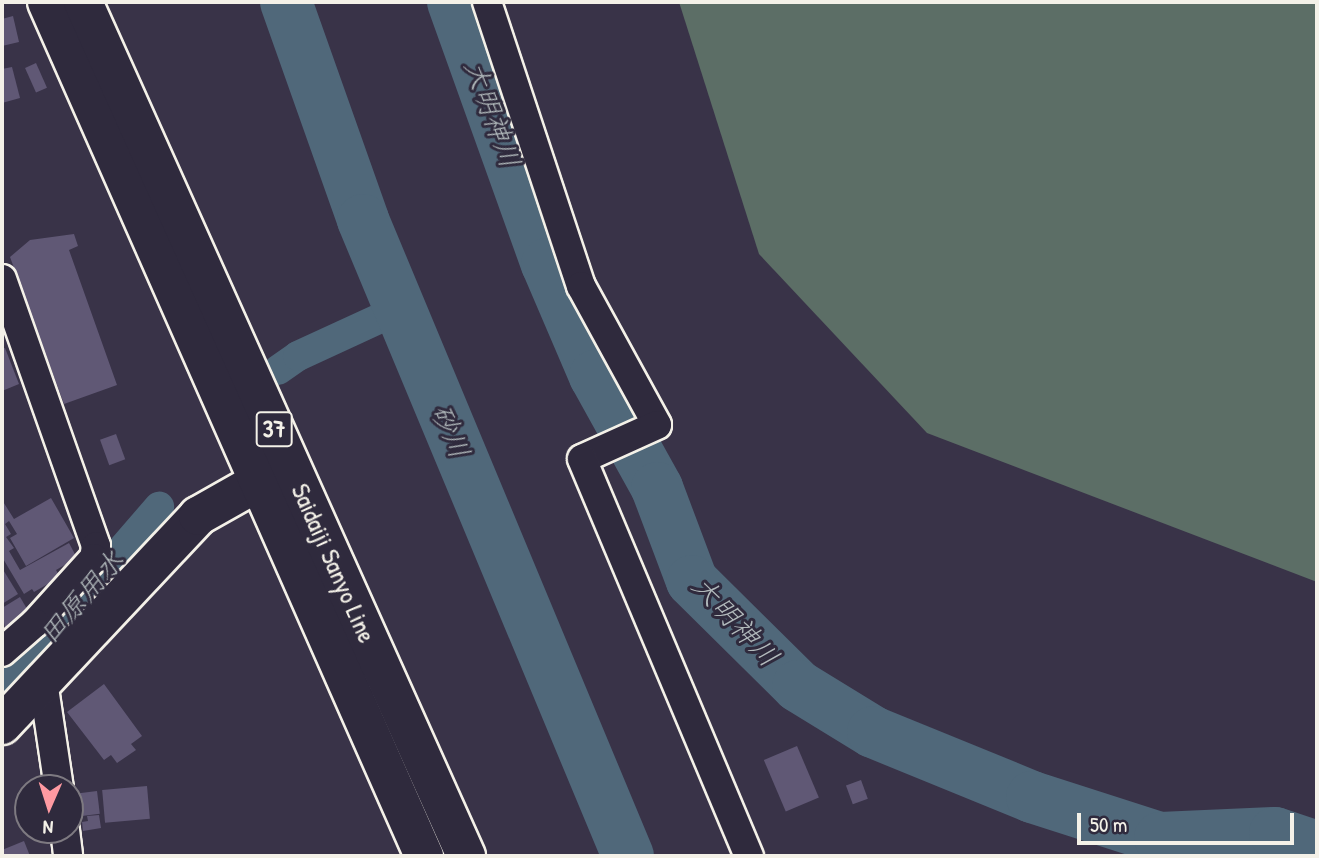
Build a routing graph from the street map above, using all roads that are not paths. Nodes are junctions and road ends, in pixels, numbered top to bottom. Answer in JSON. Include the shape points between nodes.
{"nodes":[{"id":1,"x":47,"y":2,"type":"edge"},
{"id":2,"x":83,"y":2,"type":"edge"},
{"id":3,"x":487,"y":2,"type":"edge"},
{"id":4,"x":2,"y":279,"type":"edge"},
{"id":5,"x":290,"y":464,"type":"junction"},
{"id":6,"x":257,"y":484,"type":"junction"},
{"id":7,"x":2,"y":652,"type":"edge"},
{"id":8,"x":43,"y":681,"type":"junction"},
{"id":9,"x":5,"y":710,"type":"edge"},
{"id":10,"x":57,"y":774,"type":"edge"},
{"id":11,"x":424,"y":856,"type":"edge"},
{"id":12,"x":466,"y":856,"type":"edge"},
{"id":13,"x":749,"y":856,"type":"edge"}],
"edges":[{"from":1,"to":6,"type":"main road","name":"Saidaiji Sanyo Line","number":"37"},
{"from":2,"to":5,"type":"main road","name":"Saidaiji Sanyo Line","number":"37"},
{"from":3,"to":13,"type":"street","via":[[581,286],[657,425],[582,459]]},
{"from":4,"to":7,"type":"street","via":[[96,547],[94,558]]},
{"from":5,"to":6,"type":"main road"},
{"from":5,"to":12,"type":"main road","name":"Saidaiji Sanyo Line","number":"37"},
{"from":6,"to":8,"type":"main road","via":[[198,516]]},
{"from":6,"to":11,"type":"main road","name":"Saidaiji Sanyo Line","number":"37"},
{"from":8,"to":9,"type":"main road"},
{"from":8,"to":10,"type":"street"}]}
